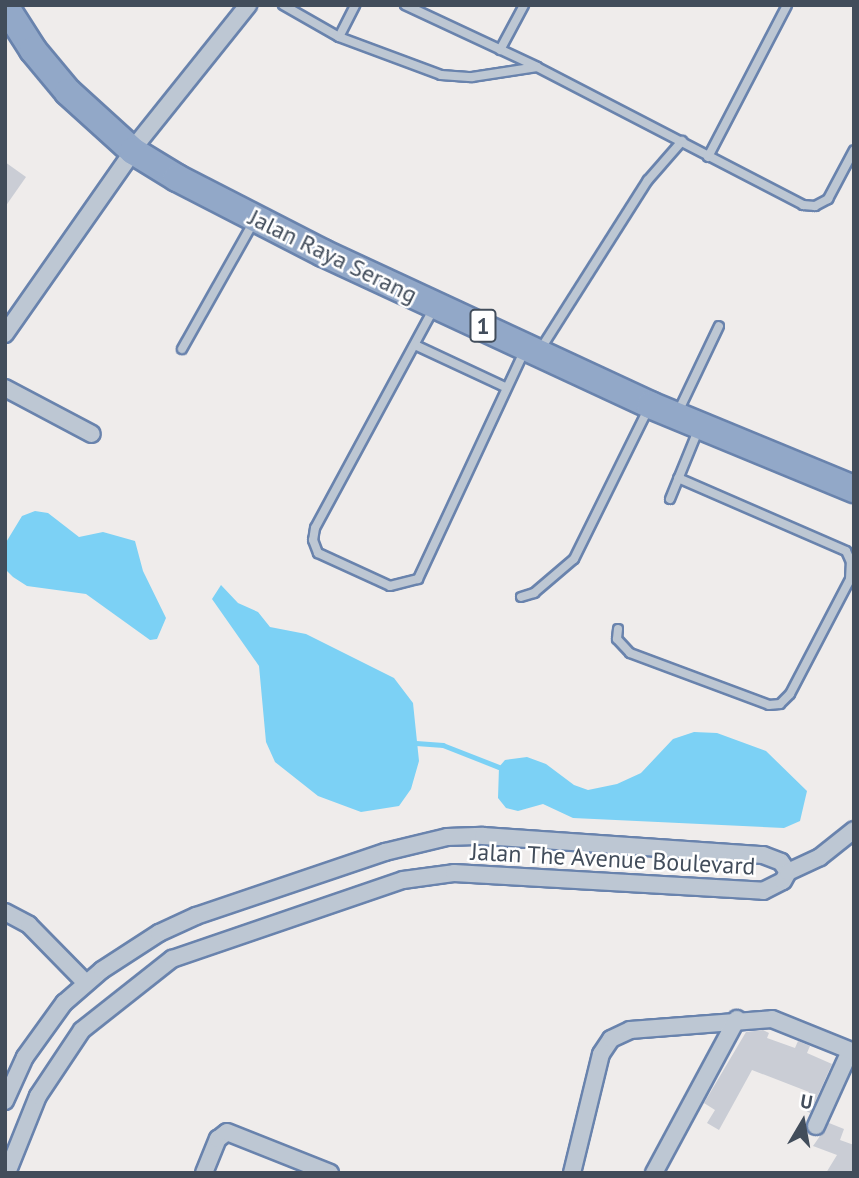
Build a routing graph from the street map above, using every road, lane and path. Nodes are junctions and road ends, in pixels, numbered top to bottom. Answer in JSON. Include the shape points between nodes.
{"nodes":[{"id":1,"x":248,"y":5,"type":"edge"},
{"id":2,"x":282,"y":5,"type":"edge"},
{"id":3,"x":355,"y":5,"type":"edge"},
{"id":4,"x":405,"y":5,"type":"edge"},
{"id":5,"x":524,"y":5,"type":"edge"},
{"id":6,"x":787,"y":5,"type":"edge"},
{"id":7,"x":11,"y":8,"type":"edge"},
{"id":8,"x":339,"y":37,"type":"junction"},
{"id":9,"x":500,"y":50,"type":"junction"},
{"id":10,"x":537,"y":66,"type":"junction"},
{"id":11,"x":682,"y":141,"type":"junction"},
{"id":12,"x":137,"y":146,"type":"junction"},
{"id":13,"x":854,"y":150,"type":"edge"},
{"id":14,"x":708,"y":157,"type":"junction"},
{"id":15,"x":254,"y":218,"type":"junction"},
{"id":16,"x":435,"y":305,"type":"junction"},
{"id":17,"x":719,"y":326,"type":"dead end"},
{"id":18,"x":5,"y":334,"type":"edge"},
{"id":19,"x":415,"y":345,"type":"junction"},
{"id":20,"x":182,"y":349,"type":"dead end"},
{"id":21,"x":533,"y":349,"type":"junction"},
{"id":22,"x":5,"y":387,"type":"edge"},
{"id":23,"x":505,"y":387,"type":"junction"},
{"id":24,"x":650,"y":405,"type":"junction"},
{"id":25,"x":697,"y":424,"type":"junction"},
{"id":26,"x":92,"y":434,"type":"dead end"},
{"id":27,"x":678,"y":478,"type":"junction"},
{"id":28,"x":854,"y":489,"type":"edge"},
{"id":29,"x":670,"y":499,"type":"dead end"},
{"id":30,"x":854,"y":505,"type":"edge"},
{"id":31,"x":521,"y":597,"type":"dead end"},
{"id":32,"x":618,"y":629,"type":"dead end"},
{"id":33,"x":854,"y":830,"type":"edge"},
{"id":34,"x":789,"y":872,"type":"junction"},
{"id":35,"x":5,"y":912,"type":"edge"},
{"id":36,"x":159,"y":933,"type":"junction"},
{"id":37,"x":172,"y":959,"type":"junction"},
{"id":38,"x":86,"y":983,"type":"junction"},
{"id":39,"x":737,"y":1019,"type":"junction"},
{"id":40,"x":852,"y":1052,"type":"edge"},
{"id":41,"x":5,"y":1101,"type":"edge"},
{"id":42,"x":816,"y":1126,"type":"dead end"},
{"id":43,"x":7,"y":1173,"type":"edge"},
{"id":44,"x":204,"y":1173,"type":"edge"},
{"id":45,"x":330,"y":1173,"type":"edge"},
{"id":46,"x":572,"y":1173,"type":"edge"},
{"id":47,"x":654,"y":1173,"type":"edge"}],
"edges":[{"from":1,"to":12,"type":"street"},
{"from":2,"to":8,"type":"lane"},
{"from":3,"to":8,"type":"lane"},
{"from":4,"to":9,"type":"lane"},
{"from":5,"to":9,"type":"lane"},
{"from":6,"to":14,"type":"lane"},
{"from":7,"to":12,"type":"highway","name":"Jalan Raya Serang","via":[[33,50]]},
{"from":8,"to":10,"type":"lane","via":[[441,75],[472,77]]},
{"from":9,"to":10,"type":"lane"},
{"from":10,"to":11,"type":"lane"},
{"from":11,"to":14,"type":"lane"},
{"from":11,"to":21,"type":"lane","via":[[648,180]]},
{"from":12,"to":15,"type":"highway","name":"Jalan Raya Serang"},
{"from":12,"to":18,"type":"street"},
{"from":13,"to":14,"type":"lane","via":[[828,199],[816,206],[803,205]]},
{"from":15,"to":16,"type":"highway","name":"Jalan Raya Serang","number":"1"},
{"from":15,"to":20,"type":"lane"},
{"from":16,"to":19,"type":"lane"},
{"from":16,"to":21,"type":"highway","name":"Jalan Raya Serang","number":"1"},
{"from":17,"to":25,"type":"lane"},
{"from":19,"to":23,"type":"lane"},
{"from":19,"to":23,"type":"lane","via":[[315,528],[318,553],[390,586],[418,579]]},
{"from":21,"to":23,"type":"lane"},
{"from":21,"to":24,"type":"highway","name":"Jalan Raya Serang","number":"1"},
{"from":22,"to":26,"type":"street"},
{"from":24,"to":25,"type":"highway","name":"Jalan Raya Serang","number":"1"},
{"from":24,"to":31,"type":"lane","via":[[574,559],[534,593]]},
{"from":25,"to":27,"type":"lane"},
{"from":25,"to":28,"type":"highway","name":"Jalan Raya Serang","number":"1"},
{"from":25,"to":30,"type":"highway","name":"Jalan Raya Serang","number":"1","via":[[753,462]]},
{"from":27,"to":29,"type":"lane"},
{"from":27,"to":32,"type":"lane","via":[[846,551],[850,579],[790,694],[780,704],[769,705],[630,653],[617,639]]},
{"from":33,"to":34,"type":"street","name":"Jalan The Avenue Boulevard","via":[[820,857]]},
{"from":34,"to":36,"type":"street","name":"Jalan The Avenue Boulevard","via":[[781,862],[763,855],[447,837],[309,876]]},
{"from":34,"to":37,"type":"street","name":"Jalan The Avenue Boulevard","via":[[783,881],[763,891],[488,872],[403,880]]},
{"from":35,"to":38,"type":"street","via":[[29,925]]},
{"from":36,"to":37,"type":"street"},
{"from":36,"to":38,"type":"street","name":"Jalan The Avenue Boulevard"},
{"from":37,"to":43,"type":"street","name":"Jalan The Avenue Boulevard","via":[[82,1030],[38,1096]]},
{"from":38,"to":41,"type":"street","name":"Jalan The Avenue Boulevard","via":[[64,1003],[25,1057]]},
{"from":39,"to":40,"type":"street","via":[[790,1024]]},
{"from":39,"to":46,"type":"street","via":[[630,1030],[611,1039],[601,1054]]},
{"from":39,"to":47,"type":"street"},
{"from":40,"to":42,"type":"street"},
{"from":44,"to":45,"type":"street","via":[[218,1139],[227,1132]]}]}
